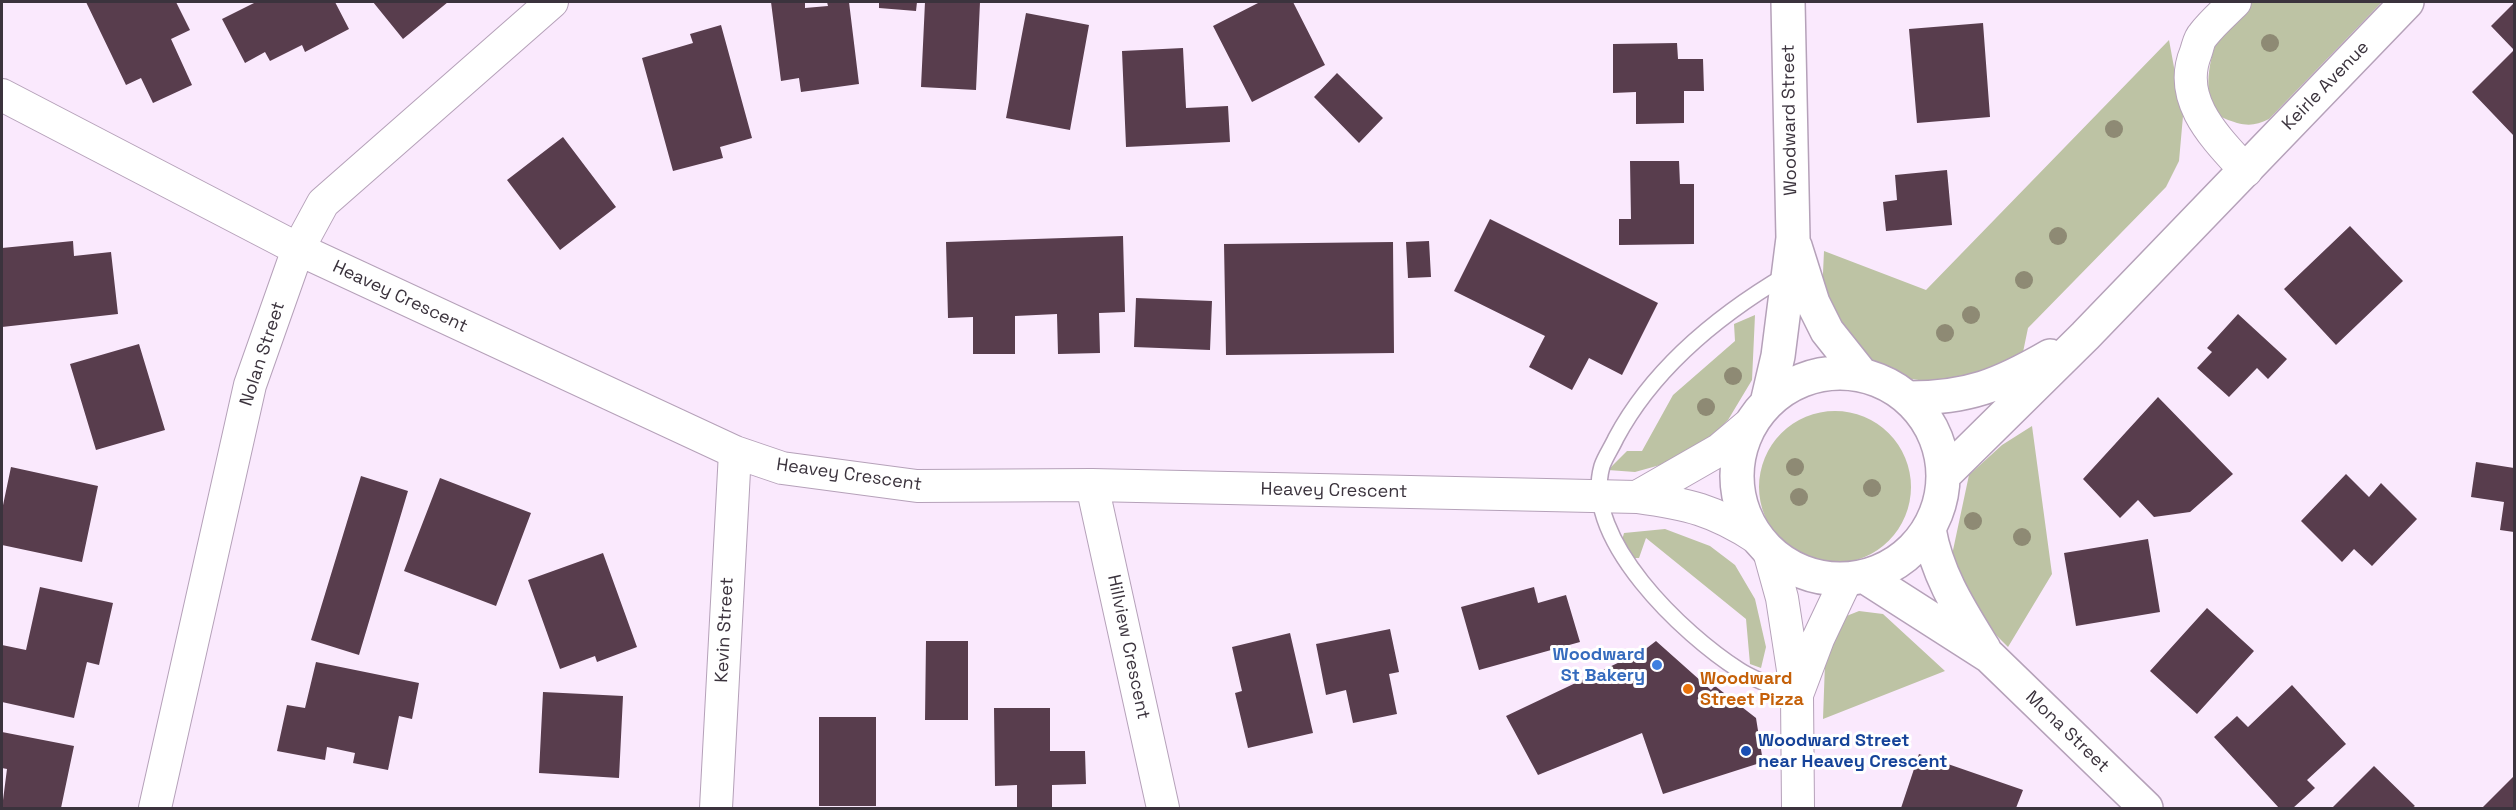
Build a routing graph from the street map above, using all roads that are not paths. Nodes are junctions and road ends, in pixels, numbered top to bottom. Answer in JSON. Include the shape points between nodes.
{"nodes":[{"id":1,"x":552,"y":2,"type":"edge"},
{"id":2,"x":1788,"y":2,"type":"edge"},
{"id":3,"x":2235,"y":2,"type":"edge"},
{"id":4,"x":2407,"y":2,"type":"edge"},
{"id":5,"x":2,"y":95,"type":"edge"},
{"id":6,"x":2246,"y":171,"type":"junction"},
{"id":7,"x":1793,"y":238,"type":"junction"},
{"id":8,"x":298,"y":249,"type":"junction"},
{"id":9,"x":1788,"y":274,"type":"junction"},
{"id":10,"x":2085,"y":336,"type":"junction"},
{"id":11,"x":1862,"y":375,"type":"junction"},
{"id":12,"x":1909,"y":398,"type":"junction"},
{"id":13,"x":1759,"y":413,"type":"junction"},
{"id":14,"x":735,"y":452,"type":"junction"},
{"id":15,"x":1943,"y":476,"type":"junction"},
{"id":16,"x":1092,"y":485,"type":"junction"},
{"id":17,"x":1598,"y":496,"type":"junction"},
{"id":18,"x":1637,"y":497,"type":"junction"},
{"id":19,"x":1929,"y":529,"type":"junction"},
{"id":20,"x":1763,"y":544,"type":"junction"},
{"id":21,"x":1855,"y":578,"type":"junction"},
{"id":22,"x":1989,"y":656,"type":"junction"},
{"id":23,"x":1797,"y":696,"type":"junction"},
{"id":24,"x":154,"y":808,"type":"edge"},
{"id":25,"x":716,"y":808,"type":"edge"},
{"id":26,"x":1163,"y":808,"type":"edge"},
{"id":27,"x":1798,"y":808,"type":"edge"},
{"id":28,"x":2146,"y":808,"type":"edge"}],
"edges":[{"from":1,"to":8,"type":"street","name":"Nolan Street","via":[[323,203]]},
{"from":2,"to":7,"type":"street","name":"Woodward Street"},
{"from":3,"to":6,"type":"street","via":[[2202,36],[2191,63],[2191,87],[2198,113]]},
{"from":4,"to":6,"type":"street","name":"Keirle Avenue"},
{"from":5,"to":8,"type":"street","name":"Heavey Crescent"},
{"from":6,"to":10,"type":"street","name":"Keirle Avenue"},
{"from":7,"to":9,"type":"street","name":"Woodward Street"},
{"from":7,"to":11,"type":"street","name":"Woodward Street","via":[[1827,331]]},
{"from":8,"to":14,"type":"street","name":"Heavey Crescent"},
{"from":8,"to":24,"type":"street","name":"Nolan Street","via":[[250,385]]},
{"from":9,"to":13,"type":"street","name":"Woodward Street","via":[[1778,356]]},
{"from":9,"to":17,"type":"lane","via":[[1729,312],[1670,364],[1627,419],[1602,466]]},
{"from":10,"to":12,"type":"street","name":"Keirle Avenue","via":[[2023,372],[1970,394]]},
{"from":10,"to":15,"type":"street","name":"Keirle Avenue"},
{"from":11,"to":12,"type":"street","via":[[1881,380]]},
{"from":11,"to":13,"type":"street","via":[[1814,375],[1783,388]]},
{"from":12,"to":15,"type":"street","via":[[1928,420],[1940,447]]},
{"from":13,"to":18,"type":"street","via":[[1719,450]]},
{"from":13,"to":20,"type":"street","via":[[1742,441],[1736,475],[1741,508]]},
{"from":14,"to":16,"type":"street","name":"Heavey Crescent","via":[[782,468],[917,486]]},
{"from":14,"to":25,"type":"street","name":"Kevin Street"},
{"from":15,"to":19,"type":"street","via":[[1940,503]]},
{"from":16,"to":17,"type":"street","name":"Heavey Crescent"},
{"from":16,"to":26,"type":"street","name":"Hillview Crescent"},
{"from":17,"to":18,"type":"street","name":"Heavey Crescent"},
{"from":17,"to":23,"type":"lane","via":[[1610,532],[1634,572],[1662,606],[1739,671]]},
{"from":18,"to":20,"type":"street","name":"Heavey Crescent","via":[[1711,512]]},
{"from":19,"to":21,"type":"street","via":[[1908,555],[1878,572]]},
{"from":19,"to":22,"type":"street","name":"Mona Street","via":[[1937,564],[1951,595]]},
{"from":20,"to":21,"type":"street","via":[[1781,562],[1812,576]]},
{"from":20,"to":23,"type":"street","via":[[1782,598]]},
{"from":21,"to":22,"type":"street","name":"Mona Street"},
{"from":21,"to":23,"type":"street","via":[[1818,639]]},
{"from":22,"to":28,"type":"street","name":"Mona Street"},
{"from":23,"to":27,"type":"street"}]}
